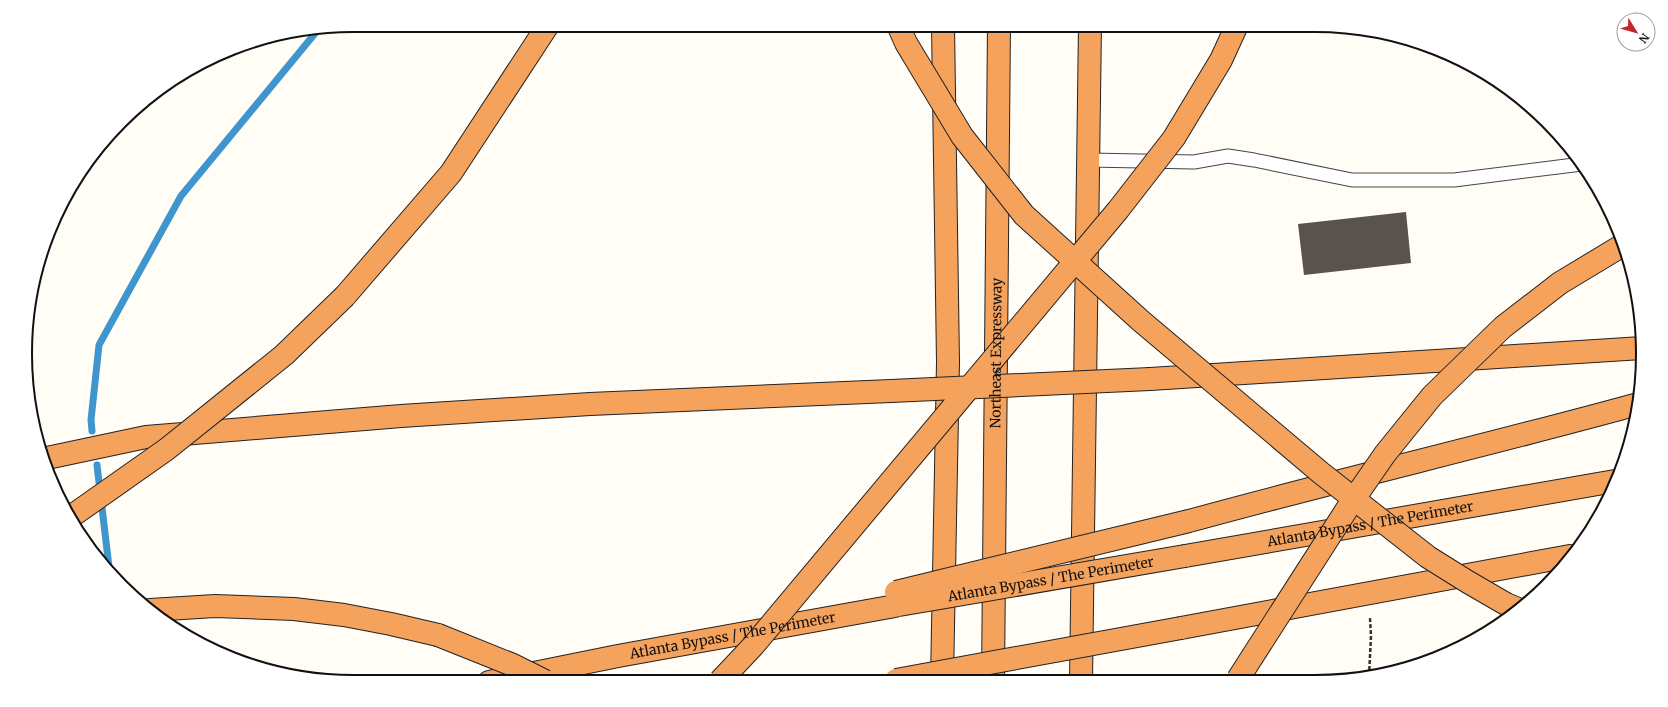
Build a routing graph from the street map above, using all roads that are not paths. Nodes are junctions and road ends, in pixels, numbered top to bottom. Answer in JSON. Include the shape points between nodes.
{"nodes":[{"id":1,"x":543,"y":32,"type":"edge"},
{"id":2,"x":901,"y":32,"type":"edge"},
{"id":3,"x":944,"y":32,"type":"edge"},
{"id":4,"x":999,"y":32,"type":"edge"},
{"id":5,"x":1090,"y":32,"type":"edge"},
{"id":6,"x":1234,"y":32,"type":"edge"},
{"id":7,"x":1088,"y":160,"type":"junction"},
{"id":8,"x":1575,"y":165,"type":"edge"},
{"id":9,"x":1618,"y":248,"type":"edge"},
{"id":10,"x":1636,"y":348,"type":"edge"},
{"id":11,"x":1631,"y":406,"type":"edge"},
{"id":12,"x":49,"y":457,"type":"edge"},
{"id":13,"x":1609,"y":483,"type":"edge"},
{"id":14,"x":75,"y":514,"type":"edge"},
{"id":15,"x":1563,"y":557,"type":"edge"},
{"id":16,"x":896,"y":599,"type":"junction"},
{"id":17,"x":1513,"y":607,"type":"edge"},
{"id":18,"x":159,"y":609,"type":"edge"},
{"id":19,"x":524,"y":675,"type":"edge"},
{"id":20,"x":532,"y":675,"type":"edge"},
{"id":21,"x":726,"y":675,"type":"edge"},
{"id":22,"x":922,"y":675,"type":"edge"},
{"id":23,"x":942,"y":675,"type":"edge"},
{"id":24,"x":993,"y":675,"type":"edge"},
{"id":25,"x":1081,"y":675,"type":"edge"},
{"id":26,"x":1241,"y":675,"type":"edge"}],
"edges":[{"from":1,"to":14,"type":"highway","bridge":true,"via":[[451,172],[345,296],[284,355],[167,449]]},
{"from":2,"to":17,"type":"highway","bridge":true,"via":[[962,136],[1024,215],[1141,321],[1327,478],[1428,557]]},
{"from":3,"to":23,"type":"highway","via":[[948,362]]},
{"from":4,"to":24,"type":"highway","name":"Northeast Expressway"},
{"from":5,"to":7,"type":"highway"},
{"from":6,"to":21,"type":"highway","bridge":true,"via":[[1221,60],[1174,138],[1118,210],[753,646]]},
{"from":7,"to":8,"type":"lane","via":[[1194,162],[1228,156],[1352,180],[1454,180]]},
{"from":7,"to":25,"type":"highway"},
{"from":9,"to":26,"type":"highway","bridge":true,"via":[[1560,283],[1503,326],[1432,396],[1380,460]]},
{"from":10,"to":12,"type":"highway","bridge":true,"via":[[1150,379],[590,404],[401,416],[146,437]]},
{"from":11,"to":16,"type":"highway","bridge":true,"via":[[1522,436],[1287,494]]},
{"from":13,"to":16,"type":"highway","name":"Atlanta Bypass / The Perimeter","bridge":true,"via":[[1185,556]]},
{"from":15,"to":22,"type":"highway","bridge":true},
{"from":16,"to":19,"type":"highway","name":"Atlanta Bypass / The Perimeter"},
{"from":18,"to":20,"type":"highway","bridge":true,"via":[[215,606],[294,609],[344,615],[438,636],[513,665]]}]}
